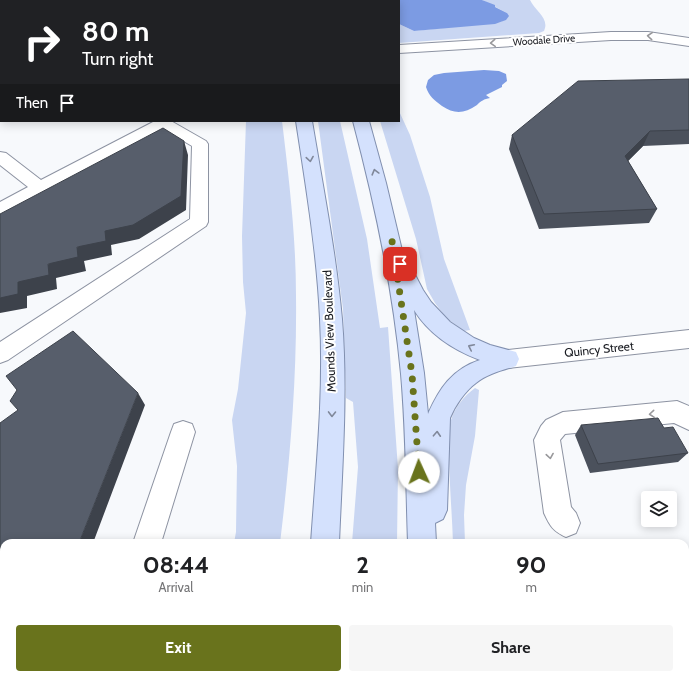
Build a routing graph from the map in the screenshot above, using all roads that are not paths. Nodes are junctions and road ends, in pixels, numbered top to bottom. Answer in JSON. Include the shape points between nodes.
{"nodes":[{"id":1,"x":689,"y":42,"type":"edge"},
{"id":2,"x":642,"y":49,"type":"dead end"},
{"id":3,"x":400,"y":50,"type":"edge"},
{"id":4,"x":656,"y":50,"type":"dead end"},
{"id":5,"x":689,"y":55,"type":"edge"},
{"id":6,"x":453,"y":59,"type":"dead end"},
{"id":7,"x":162,"y":122,"type":"edge"},
{"id":8,"x":304,"y":122,"type":"edge"},
{"id":9,"x":361,"y":122,"type":"edge"},
{"id":10,"x":0,"y":157,"type":"edge"},
{"id":11,"x":40,"y":188,"type":"junction"},
{"id":12,"x":0,"y":209,"type":"edge"},
{"id":13,"x":392,"y":241,"type":"junction"},
{"id":14,"x":689,"y":339,"type":"edge"},
{"id":15,"x":0,"y":354,"type":"edge"},
{"id":16,"x":508,"y":359,"type":"junction"},
{"id":17,"x":689,"y":419,"type":"edge"},
{"id":18,"x":182,"y":432,"type":"dead end"},
{"id":19,"x":566,"y":523,"type":"dead end"},
{"id":20,"x":148,"y":539,"type":"edge"},
{"id":21,"x":325,"y":539,"type":"edge"},
{"id":22,"x":422,"y":539,"type":"edge"},
{"id":23,"x":432,"y":539,"type":"edge"}],
"edges":[{"from":1,"to":3,"type":"street","name":"Woodale Drive","one_way":true,"via":[[648,36],[611,36]]},
{"from":2,"to":6,"type":"street","name":"Woodale Drive","via":[[601,48]]},
{"from":4,"to":5,"type":"street"},
{"from":7,"to":11,"type":"street"},
{"from":7,"to":15,"type":"street","via":[[200,144],[199,222]]},
{"from":8,"to":21,"type":"main road","name":"Mounds View Boulevard","one_way":true,"via":[[325,252],[331,320],[332,413]]},
{"from":13,"to":9,"type":"main road","one_way":true},
{"from":10,"to":11,"type":"street"},
{"from":11,"to":12,"type":"street"},
{"from":16,"to":13,"type":"main road","one_way":true,"via":[[479,351],[447,333],[433,320],[414,293]]},
{"from":13,"to":22,"type":"main road","via":[[412,374]]},
{"from":14,"to":16,"type":"street","name":"Quincy Street"},
{"from":23,"to":16,"type":"main road","one_way":true,"via":[[438,418],[446,400],[467,376]]},
{"from":17,"to":19,"type":"street","one_way":true,"via":[[677,412],[563,423],[555,426],[549,432],[548,440],[558,513]]},
{"from":18,"to":20,"type":"street"}]}
